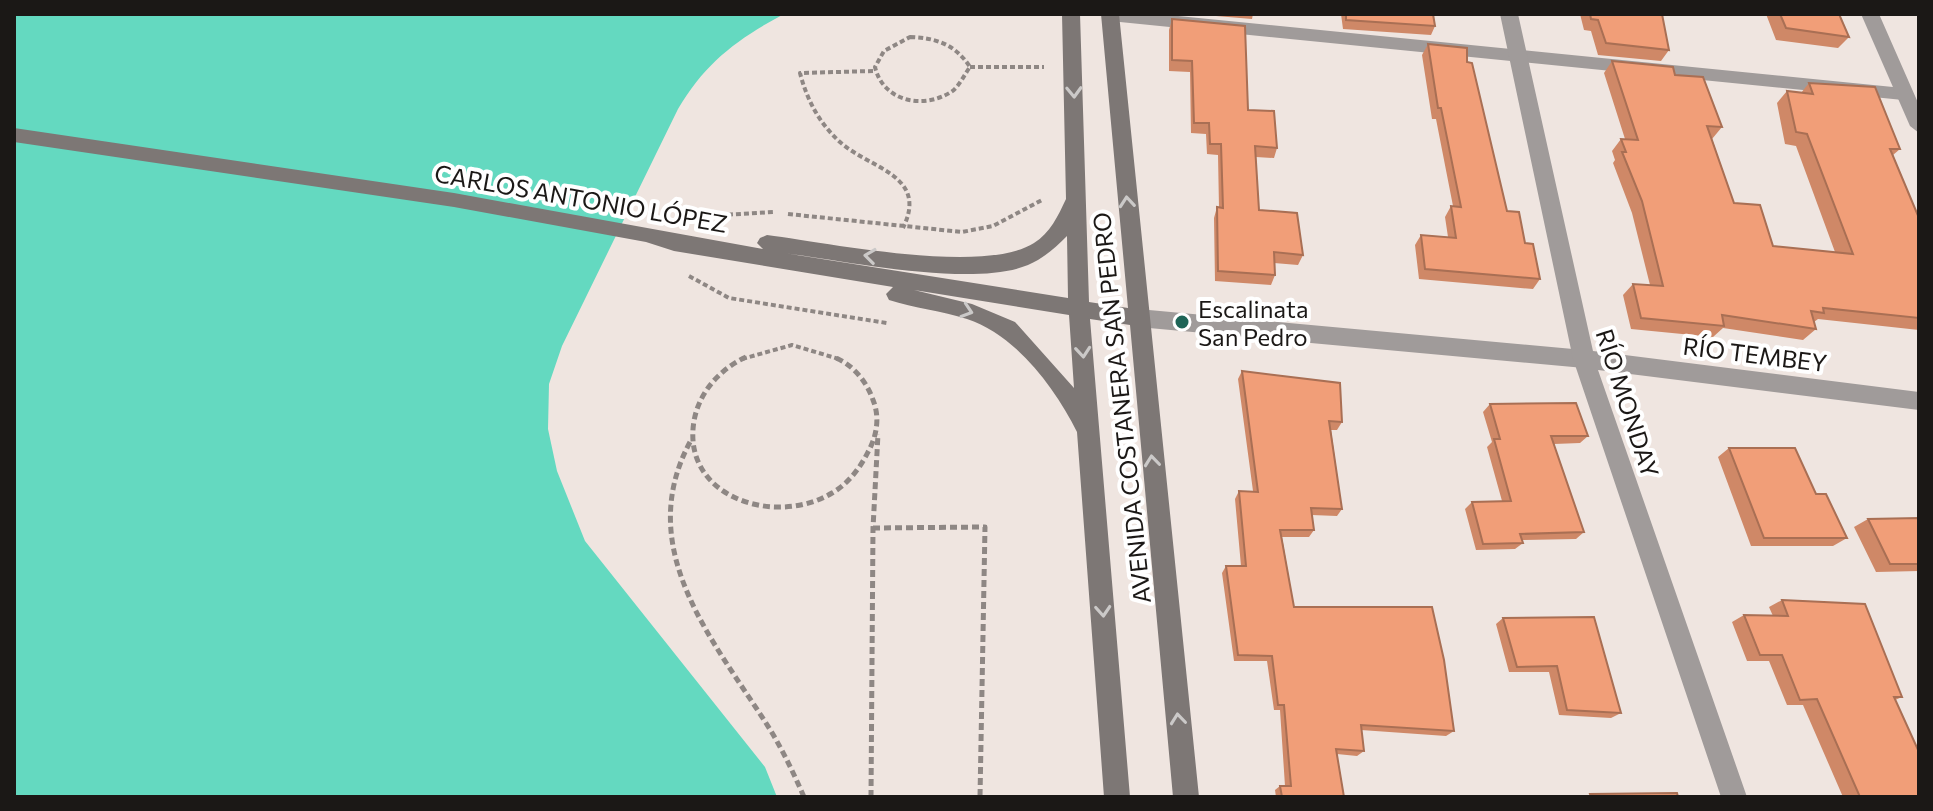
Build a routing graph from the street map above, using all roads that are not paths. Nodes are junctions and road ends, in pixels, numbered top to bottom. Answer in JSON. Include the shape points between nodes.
{"nodes":[{"id":1,"x":1071,"y":14,"type":"edge"},
{"id":2,"x":1110,"y":14,"type":"edge"},
{"id":3,"x":1509,"y":14,"type":"edge"},
{"id":4,"x":1870,"y":14,"type":"edge"},
{"id":5,"x":1516,"y":57,"type":"junction"},
{"id":6,"x":1911,"y":95,"type":"edge"},
{"id":7,"x":1919,"y":126,"type":"edge"},
{"id":8,"x":14,"y":135,"type":"edge"},
{"id":9,"x":1078,"y":191,"type":"junction"},
{"id":10,"x":674,"y":243,"type":"junction"},
{"id":11,"x":1079,"y":309,"type":"junction"},
{"id":12,"x":1138,"y":318,"type":"junction"},
{"id":13,"x":1584,"y":359,"type":"junction"},
{"id":14,"x":1919,"y":401,"type":"edge"},
{"id":15,"x":1091,"y":444,"type":"junction"},
{"id":16,"x":1117,"y":797,"type":"edge"},
{"id":17,"x":1186,"y":797,"type":"edge"},
{"id":18,"x":1734,"y":797,"type":"edge"}],
"edges":[{"from":1,"to":9,"type":"main road","name":"AVENIDA COSTANERA SAN PEDRO","one_way":true},
{"from":2,"to":5,"type":"street"},
{"from":12,"to":2,"type":"main road","name":"AVENIDA COSTANERA SAN PEDRO","one_way":true},
{"from":3,"to":5,"type":"street","name":"RÍO MONDAY"},
{"from":4,"to":6,"type":"street"},
{"from":5,"to":6,"type":"street"},
{"from":5,"to":13,"type":"street","name":"RÍO MONDAY"},
{"from":6,"to":7,"type":"street"},
{"from":8,"to":10,"type":"main road","name":"CARLOS ANTONIO LÓPEZ","via":[[454,200]]},
{"from":9,"to":10,"type":"main road","one_way":true,"via":[[1054,240],[1002,264],[965,268],[754,242]]},
{"from":9,"to":11,"type":"main road","name":"AVENIDA COSTANERA SAN PEDRO"},
{"from":10,"to":11,"type":"main road","name":"CARLOS ANTONIO LÓPEZ"},
{"from":10,"to":15,"type":"main road","one_way":true,"via":[[743,269],[916,297],[1008,328],[1080,412]]},
{"from":11,"to":12,"type":"main road","name":"CARLOS ANTONIO LÓPEZ"},
{"from":11,"to":15,"type":"main road","name":"AVENIDA COSTANERA SAN PEDRO","one_way":true},
{"from":12,"to":13,"type":"street","name":"RÍO TEMBEY"},
{"from":17,"to":12,"type":"main road","name":"AVENIDA COSTANERA SAN PEDRO","one_way":true},
{"from":13,"to":14,"type":"street","name":"RÍO TEMBEY"},
{"from":13,"to":18,"type":"street","name":"RÍO MONDAY"},
{"from":15,"to":16,"type":"main road","name":"AVENIDA COSTANERA SAN PEDRO","one_way":true}]}
